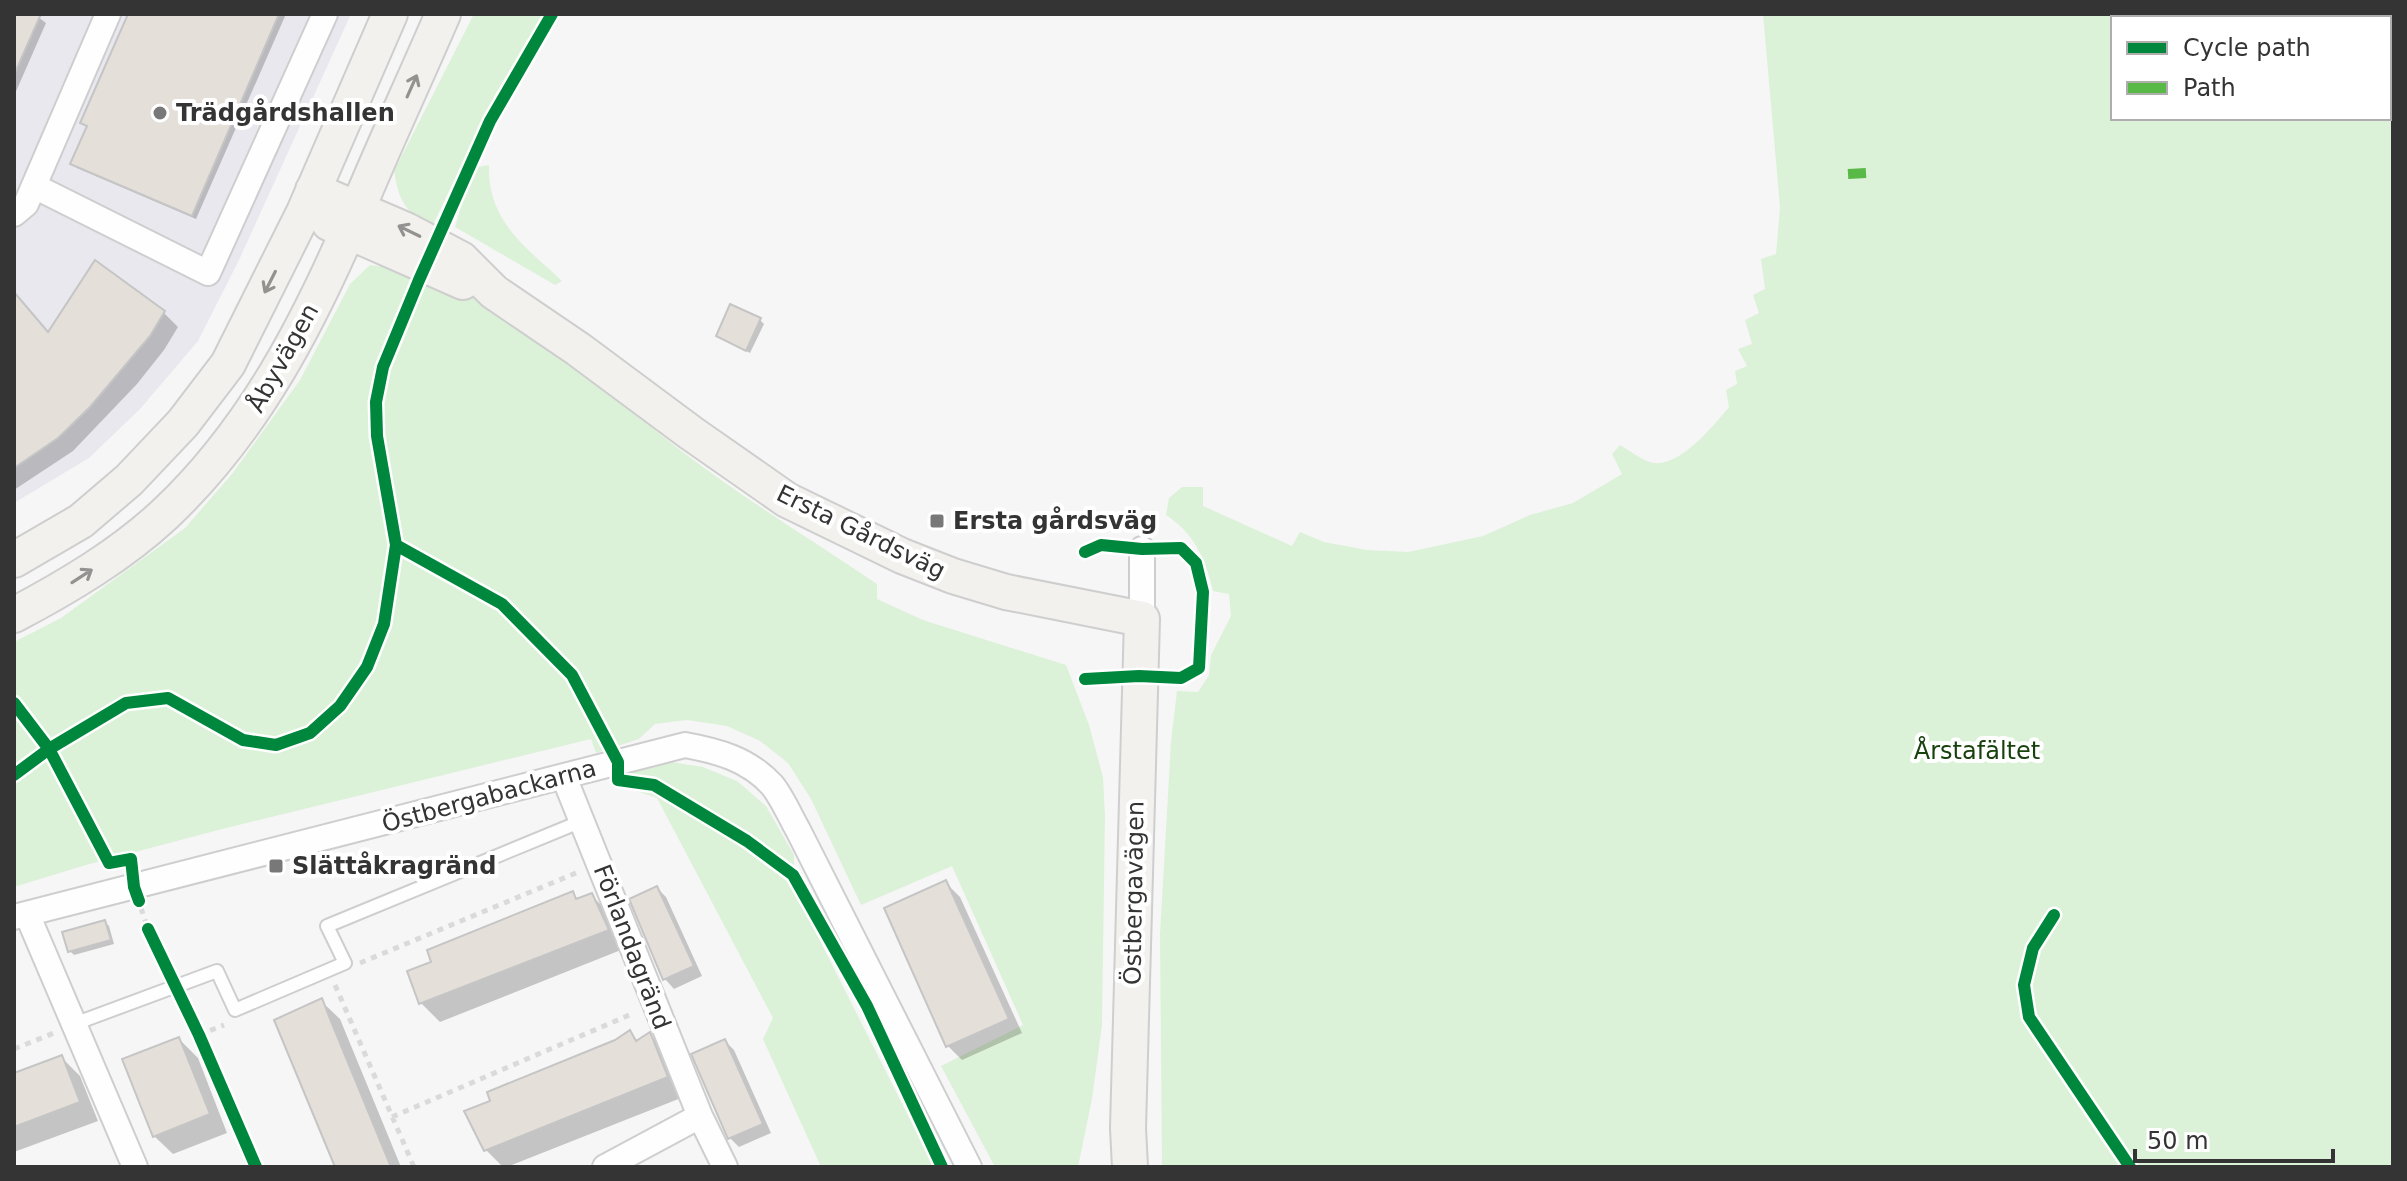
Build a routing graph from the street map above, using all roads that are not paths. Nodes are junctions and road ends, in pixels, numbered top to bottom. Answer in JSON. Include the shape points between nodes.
{"nodes":[{"id":1,"x":108,"y":14,"type":"edge"},
{"id":2,"x":325,"y":14,"type":"edge"},
{"id":3,"x":390,"y":14,"type":"edge"},
{"id":4,"x":443,"y":14,"type":"edge"},
{"id":5,"x":34,"y":186,"type":"junction"},
{"id":6,"x":308,"y":201,"type":"junction"},
{"id":7,"x":14,"y":214,"type":"edge"},
{"id":8,"x":353,"y":220,"type":"junction"},
{"id":9,"x":1142,"y":549,"type":"dead end"},
{"id":10,"x":21,"y":554,"type":"edge"},
{"id":11,"x":14,"y":615,"type":"edge"},
{"id":12,"x":1142,"y":619,"type":"junction"},
{"id":13,"x":564,"y":777,"type":"junction"},
{"id":14,"x":582,"y":821,"type":"junction"},
{"id":15,"x":20,"y":916,"type":"edge"},
{"id":16,"x":74,"y":1024,"type":"junction"},
{"id":17,"x":700,"y":1116,"type":"junction"},
{"id":18,"x":135,"y":1167,"type":"edge"},
{"id":19,"x":605,"y":1167,"type":"edge"},
{"id":20,"x":725,"y":1167,"type":"edge"},
{"id":21,"x":969,"y":1167,"type":"edge"},
{"id":22,"x":1130,"y":1167,"type":"edge"}],
"edges":[{"from":1,"to":5,"type":"street"},
{"from":2,"to":5,"type":"street","via":[[208,273]]},
{"from":3,"to":6,"type":"street","name":"Åbyvägen"},
{"from":8,"to":4,"type":"street","name":"Åbyvägen","one_way":true},
{"from":5,"to":7,"type":"street"},
{"from":6,"to":8,"type":"street","name":"Ersta Gårdsväg"},
{"from":6,"to":10,"type":"street","name":"Åbyvägen","one_way":true,"via":[[228,364],[183,423],[81,521]]},
{"from":11,"to":8,"type":"street","name":"Åbyvägen","one_way":true,"via":[[113,556],[164,516],[208,470],[247,422],[288,356]]},
{"from":8,"to":12,"type":"street","name":"Ersta Gårdsväg","via":[[449,277],[494,292],[787,500],[953,576]]},
{"from":9,"to":12,"type":"street"},
{"from":12,"to":22,"type":"street","name":"Östbergavägen"},
{"from":13,"to":14,"type":"street","name":"Förlandagränd"},
{"from":13,"to":15,"type":"street","name":"Östbergabackarna","via":[[136,894]]},
{"from":13,"to":21,"type":"street","name":"Östbergabackarna","via":[[685,745],[743,762],[772,786]]},
{"from":14,"to":16,"type":"lane","via":[[327,926],[345,963],[235,1010],[217,971]]},
{"from":14,"to":17,"type":"street","name":"Förlandagränd"},
{"from":15,"to":16,"type":"street"},
{"from":16,"to":18,"type":"street"},
{"from":17,"to":19,"type":"street"},
{"from":17,"to":20,"type":"street","name":"Förlandagränd"}]}
